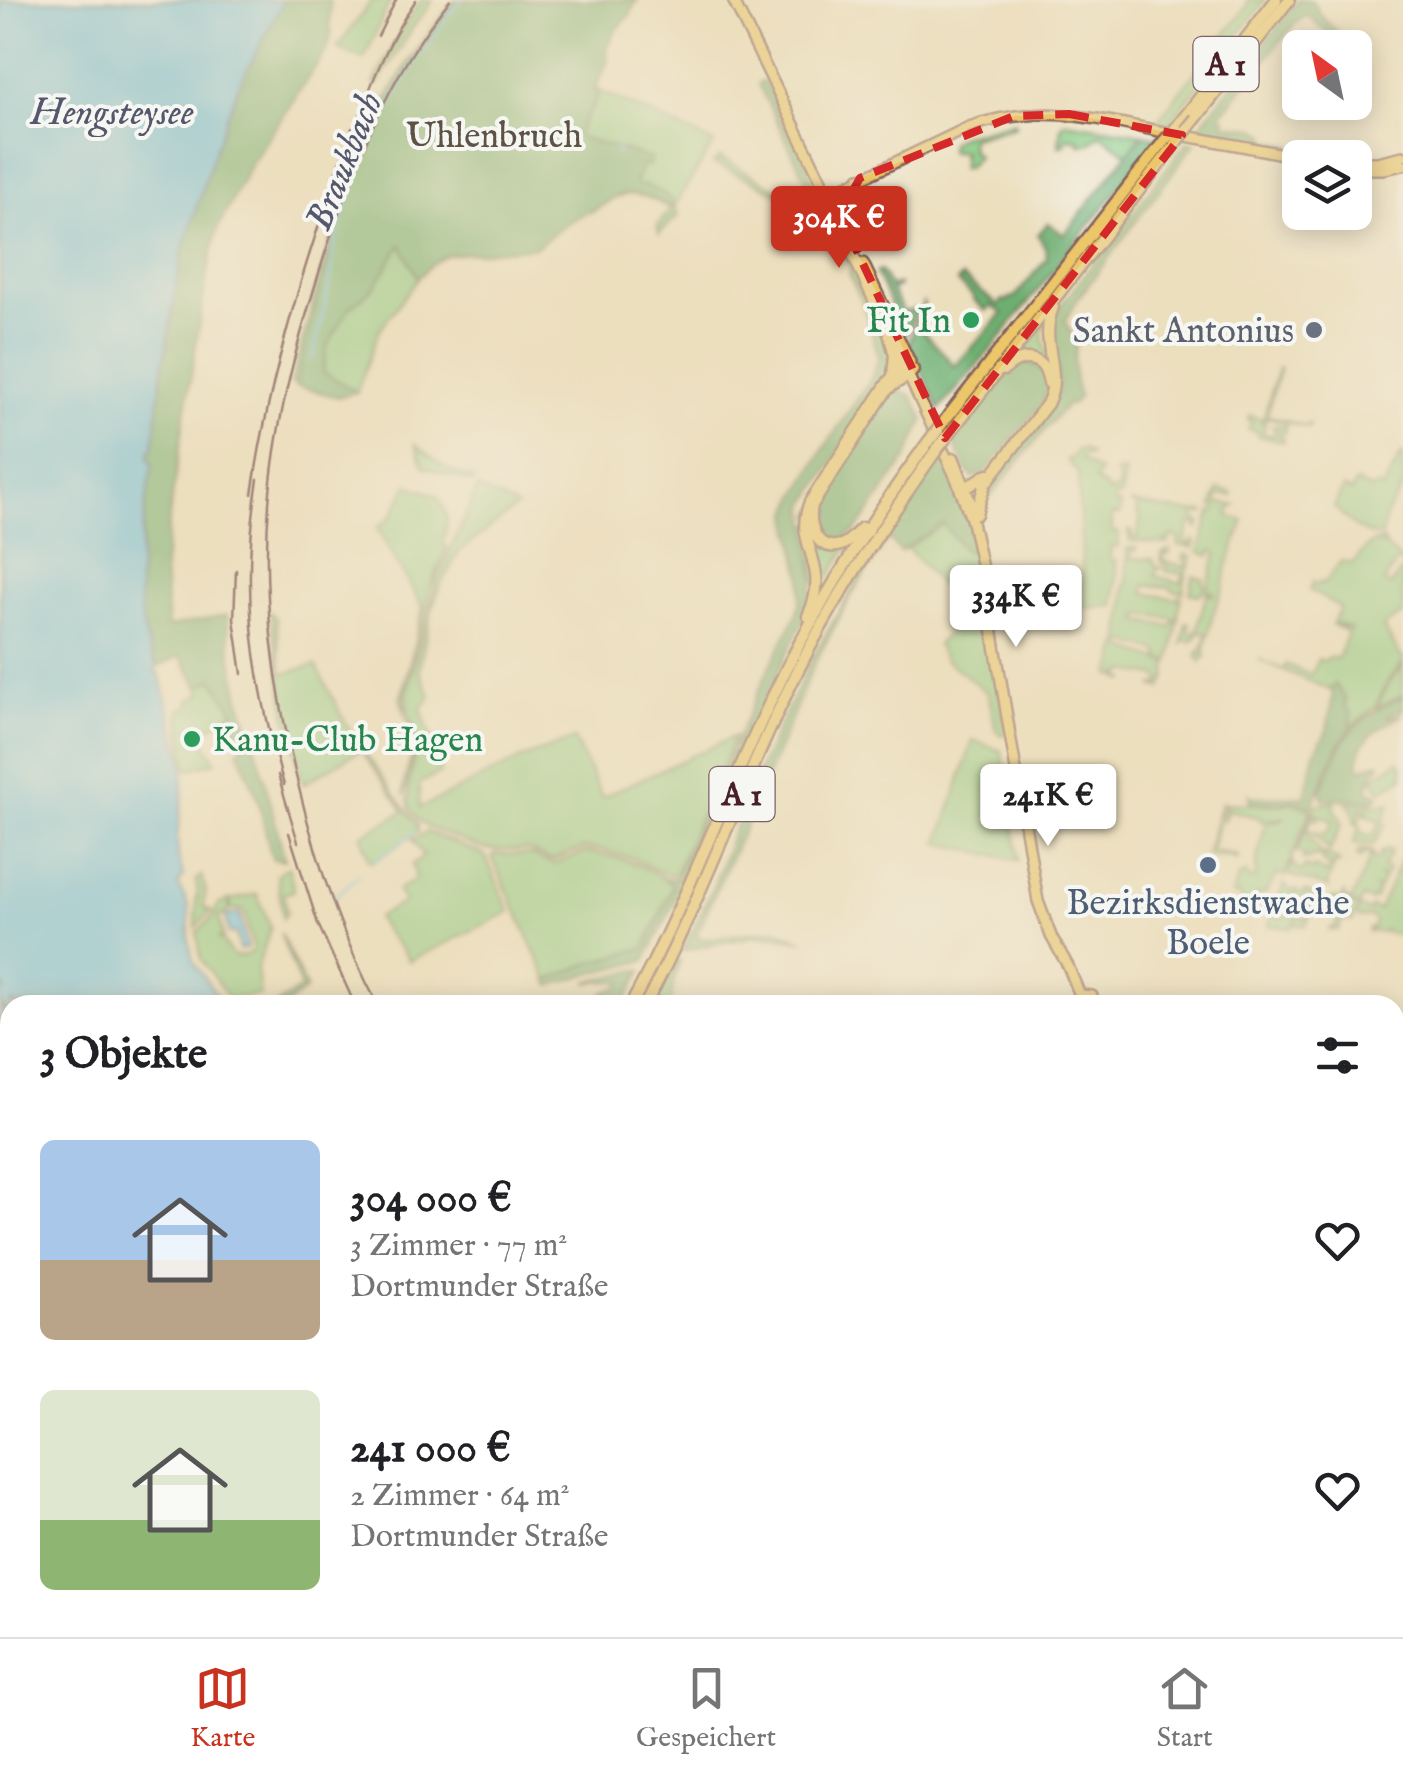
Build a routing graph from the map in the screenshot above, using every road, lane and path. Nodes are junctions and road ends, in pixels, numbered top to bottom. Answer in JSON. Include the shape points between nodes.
{"nodes":[{"id":1,"x":733,"y":0,"type":"edge"},
{"id":2,"x":1276,"y":0,"type":"edge"},
{"id":3,"x":1288,"y":0,"type":"edge"},
{"id":4,"x":1170,"y":142,"type":"junction"},
{"id":5,"x":1282,"y":155,"type":"edge"},
{"id":6,"x":1403,"y":156,"type":"edge"},
{"id":7,"x":1394,"y":164,"type":"edge"},
{"id":8,"x":860,"y":178,"type":"junction"},
{"id":9,"x":827,"y":195,"type":"junction"},
{"id":10,"x":848,"y":232,"type":"junction"},
{"id":11,"x":1092,"y":252,"type":"junction"},
{"id":12,"x":890,"y":334,"type":"junction"},
{"id":13,"x":910,"y":371,"type":"junction"},
{"id":14,"x":893,"y":376,"type":"junction"},
{"id":15,"x":984,"y":387,"type":"junction"},
{"id":16,"x":952,"y":420,"type":"junction"},
{"id":17,"x":985,"y":484,"type":"junction"},
{"id":18,"x":965,"y":490,"type":"junction"},
{"id":19,"x":880,"y":509,"type":"junction"},
{"id":20,"x":976,"y":514,"type":"junction"},
{"id":21,"x":982,"y":568,"type":"junction"},
{"id":22,"x":795,"y":652,"type":"junction"},
{"id":23,"x":637,"y":995,"type":"edge"},
{"id":24,"x":650,"y":995,"type":"edge"},
{"id":25,"x":1079,"y":995,"type":"edge"}],
"edges":[{"from":1,"to":9,"type":"main road"},
{"from":2,"to":4,"type":"highway","number":"A 1","bridge":true},
{"from":3,"to":4,"type":"highway","number":"A 1","bridge":true},
{"from":4,"to":11,"type":"highway","number":"A 1"},
{"from":4,"to":16,"type":"highway","number":"A 1"},
{"from":5,"to":8,"type":"main road","via":[[1038,113],[969,128]]},
{"from":6,"to":7,"type":"main road"},
{"from":8,"to":9,"type":"main road"},
{"from":8,"to":10,"type":"main road","via":[[847,201]]},
{"from":9,"to":10,"type":"main road"},
{"from":9,"to":12,"type":"main road"},
{"from":10,"to":13,"type":"main road"},
{"from":11,"to":15,"type":"highway","number":"A 1"},
{"from":11,"to":17,"type":"highway","via":[[1048,320],[1053,393]]},
{"from":12,"to":13,"type":"main road"},
{"from":12,"to":14,"type":"highway"},
{"from":13,"to":14,"type":"highway"},
{"from":13,"to":18,"type":"main road"},
{"from":13,"to":19,"type":"highway","via":[[886,392],[822,486],[812,505],[812,531],[820,542],[846,543]]},
{"from":14,"to":22,"type":"highway","via":[[804,516],[816,594]]},
{"from":15,"to":16,"type":"highway","number":"A 1"},
{"from":15,"to":18,"type":"highway","via":[[1025,358],[1049,377],[1044,404],[990,471]]},
{"from":16,"to":19,"type":"highway","number":"A 1","bridge":true},
{"from":16,"to":24,"type":"highway","number":"A 1","bridge":true,"via":[[807,652]]},
{"from":17,"to":18,"type":"highway"},
{"from":17,"to":20,"type":"highway"},
{"from":18,"to":20,"type":"main road"},
{"from":18,"to":21,"type":"main road"},
{"from":19,"to":22,"type":"highway","number":"A 1"},
{"from":20,"to":21,"type":"main road"},
{"from":21,"to":25,"type":"main road","via":[[1038,901]]},
{"from":22,"to":23,"type":"highway","number":"A 1"}]}
